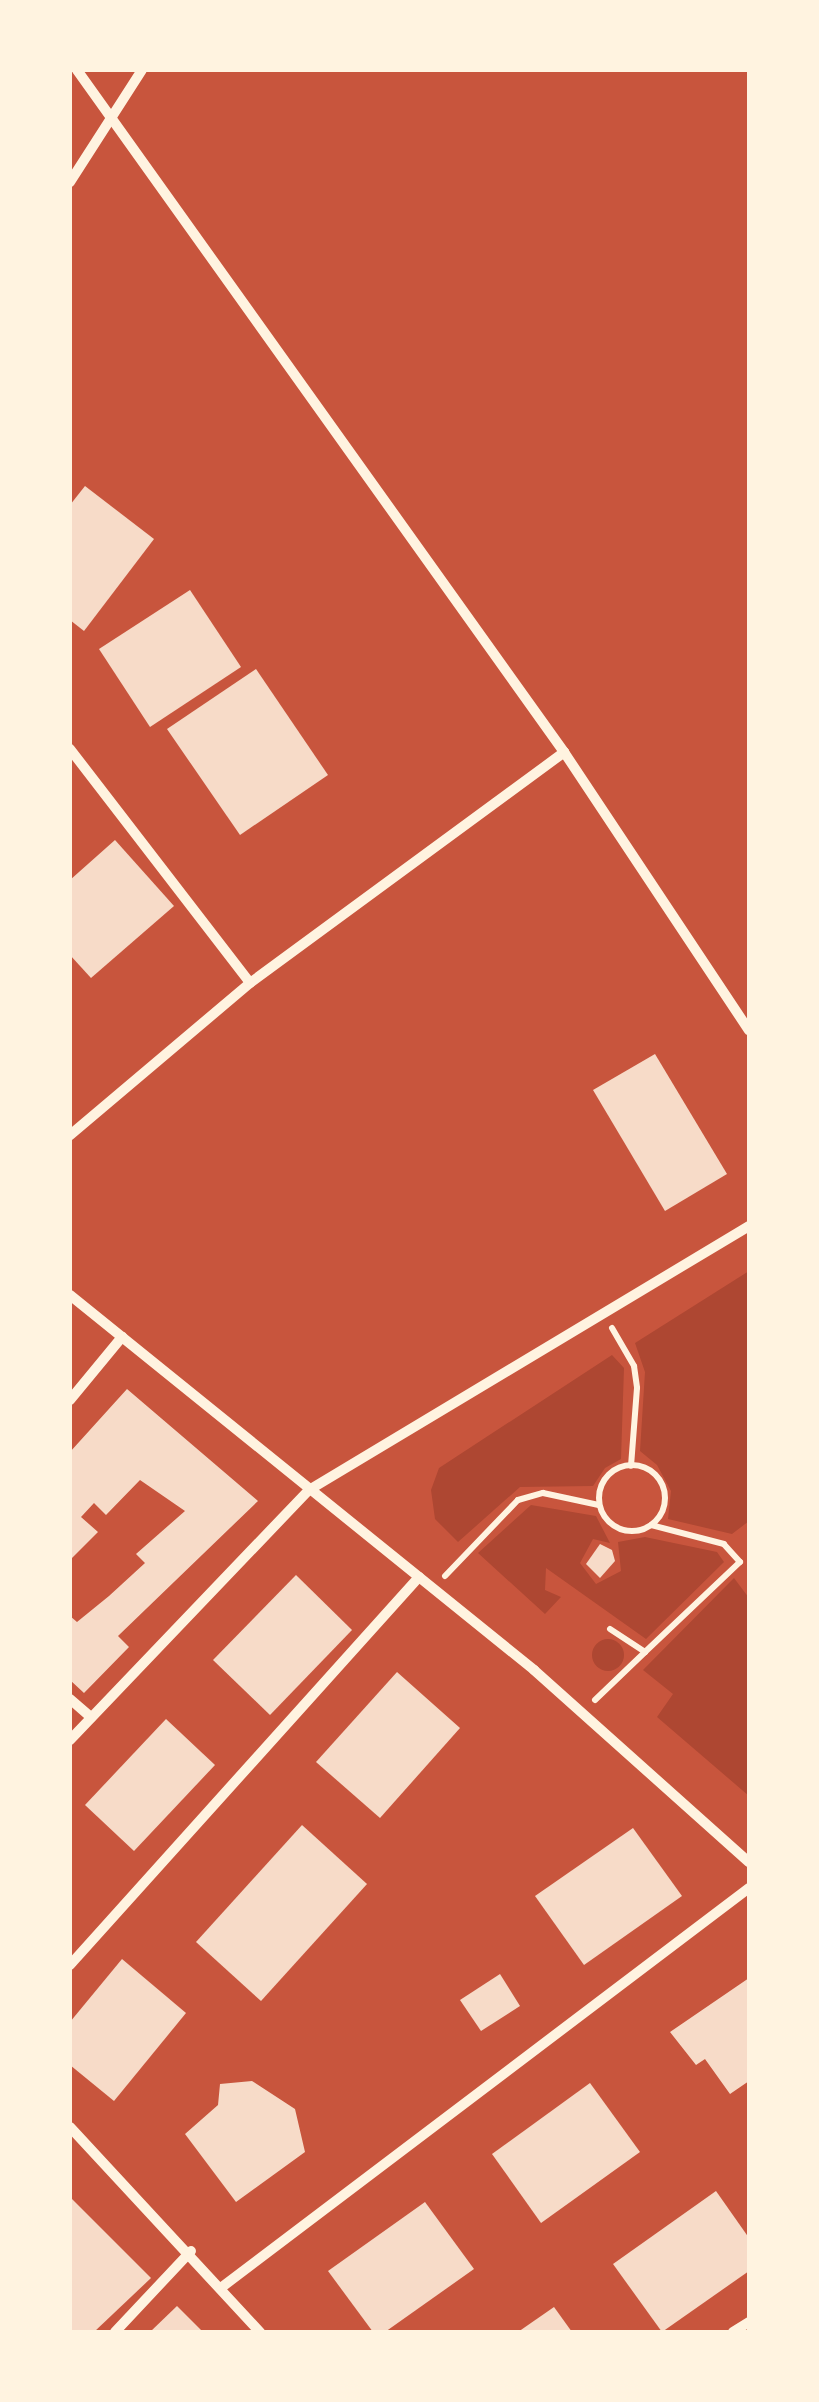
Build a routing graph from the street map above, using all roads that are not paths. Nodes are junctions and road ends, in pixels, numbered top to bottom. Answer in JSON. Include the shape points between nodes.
{"nodes":[{"id":1,"x":77,"y":70,"type":"edge"},
{"id":2,"x":142,"y":70,"type":"edge"},
{"id":3,"x":109,"y":115,"type":"junction"},
{"id":4,"x":70,"y":182,"type":"edge"},
{"id":5,"x":70,"y":748,"type":"edge"},
{"id":6,"x":564,"y":752,"type":"junction"},
{"id":7,"x":250,"y":983,"type":"junction"},
{"id":8,"x":749,"y":1030,"type":"edge"},
{"id":9,"x":70,"y":1135,"type":"edge"},
{"id":10,"x":749,"y":1226,"type":"edge"},
{"id":11,"x":70,"y":1296,"type":"edge"},
{"id":12,"x":122,"y":1337,"type":"junction"},
{"id":13,"x":70,"y":1400,"type":"edge"},
{"id":14,"x":309,"y":1490,"type":"junction"},
{"id":15,"x":419,"y":1577,"type":"junction"},
{"id":16,"x":70,"y":1700,"type":"edge"},
{"id":17,"x":91,"y":1717,"type":"junction"},
{"id":18,"x":70,"y":1740,"type":"edge"},
{"id":19,"x":749,"y":1862,"type":"edge"},
{"id":20,"x":749,"y":1888,"type":"edge"},
{"id":21,"x":70,"y":1965,"type":"edge"},
{"id":22,"x":70,"y":2127,"type":"edge"},
{"id":23,"x":191,"y":2251,"type":"junction"},
{"id":24,"x":222,"y":2287,"type":"junction"},
{"id":25,"x":749,"y":2322,"type":"edge"},
{"id":26,"x":114,"y":2332,"type":"edge"},
{"id":27,"x":260,"y":2332,"type":"edge"},
{"id":28,"x":734,"y":2332,"type":"edge"}],
"edges":[{"from":1,"to":3,"type":"street"},
{"from":2,"to":3,"type":"street"},
{"from":3,"to":4,"type":"street"},
{"from":3,"to":6,"type":"street"},
{"from":5,"to":7,"type":"street"},
{"from":6,"to":7,"type":"street"},
{"from":6,"to":8,"type":"street"},
{"from":7,"to":9,"type":"street"},
{"from":10,"to":14,"type":"street"},
{"from":11,"to":12,"type":"street"},
{"from":12,"to":13,"type":"street"},
{"from":12,"to":14,"type":"street"},
{"from":14,"to":15,"type":"street"},
{"from":14,"to":17,"type":"street"},
{"from":15,"to":19,"type":"street"},
{"from":15,"to":21,"type":"street"},
{"from":16,"to":17,"type":"street"},
{"from":17,"to":18,"type":"street"},
{"from":20,"to":24,"type":"street"},
{"from":22,"to":23,"type":"street"},
{"from":23,"to":24,"type":"street"},
{"from":23,"to":26,"type":"street"},
{"from":24,"to":27,"type":"street"},
{"from":25,"to":28,"type":"street"}]}
